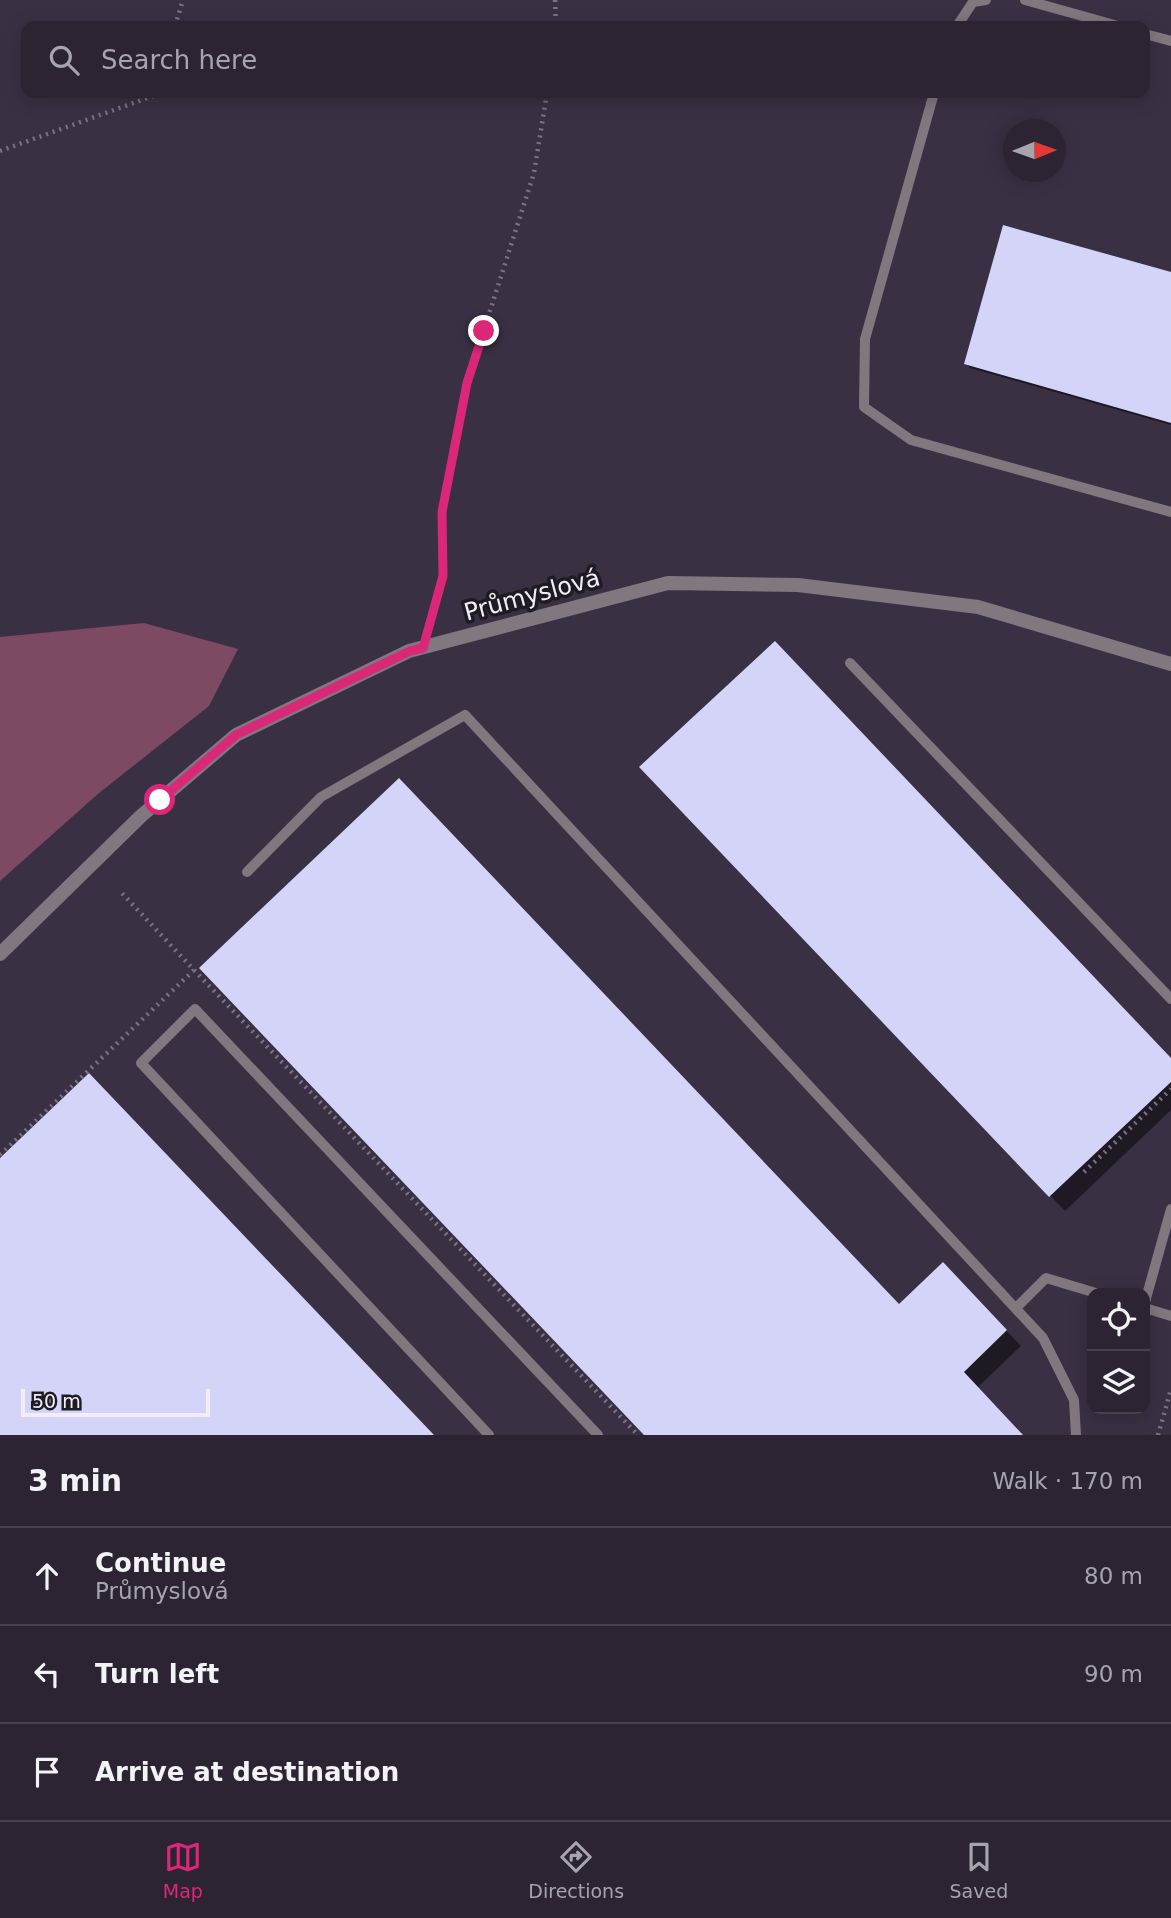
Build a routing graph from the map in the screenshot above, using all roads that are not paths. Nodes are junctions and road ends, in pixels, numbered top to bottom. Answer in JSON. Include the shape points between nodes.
{"nodes":[{"id":1,"x":986,"y":0,"type":"edge"},
{"id":2,"x":1025,"y":0,"type":"edge"},
{"id":3,"x":960,"y":21,"type":"edge"},
{"id":4,"x":1100,"y":21,"type":"edge"},
{"id":5,"x":1150,"y":35,"type":"edge"},
{"id":6,"x":1171,"y":41,"type":"edge"},
{"id":7,"x":933,"y":98,"type":"edge"},
{"id":8,"x":1171,"y":512,"type":"edge"},
{"id":9,"x":850,"y":663,"type":"dead end"},
{"id":10,"x":1171,"y":664,"type":"edge"},
{"id":11,"x":247,"y":872,"type":"dead end"},
{"id":12,"x":0,"y":954,"type":"edge"},
{"id":13,"x":1171,"y":999,"type":"edge"},
{"id":14,"x":1171,"y":1209,"type":"edge"},
{"id":15,"x":1149,"y":1288,"type":"edge"},
{"id":16,"x":1087,"y":1290,"type":"edge"},
{"id":17,"x":1016,"y":1308,"type":"junction"},
{"id":18,"x":1150,"y":1310,"type":"edge"},
{"id":19,"x":1171,"y":1316,"type":"edge"},
{"id":20,"x":489,"y":1435,"type":"edge"},
{"id":21,"x":598,"y":1435,"type":"edge"},
{"id":22,"x":1076,"y":1435,"type":"edge"}],
"edges":[{"from":1,"to":3,"type":"lane","via":[[973,2]]},
{"from":2,"to":4,"type":"lane"},
{"from":5,"to":6,"type":"lane"},
{"from":7,"to":8,"type":"lane","via":[[865,339],[864,407],[911,440]]},
{"from":9,"to":13,"type":"lane"},
{"from":10,"to":12,"type":"street","name":"Průmyslová","via":[[978,607],[798,585],[668,583],[410,651],[236,735],[141,816]]},
{"from":11,"to":17,"type":"lane","via":[[321,797],[465,715]]},
{"from":14,"to":15,"type":"lane"},
{"from":16,"to":17,"type":"lane","via":[[1046,1278]]},
{"from":17,"to":22,"type":"lane","via":[[1043,1338],[1074,1400]]},
{"from":18,"to":19,"type":"lane"},
{"from":20,"to":21,"type":"lane","via":[[141,1063],[195,1009]]}]}
